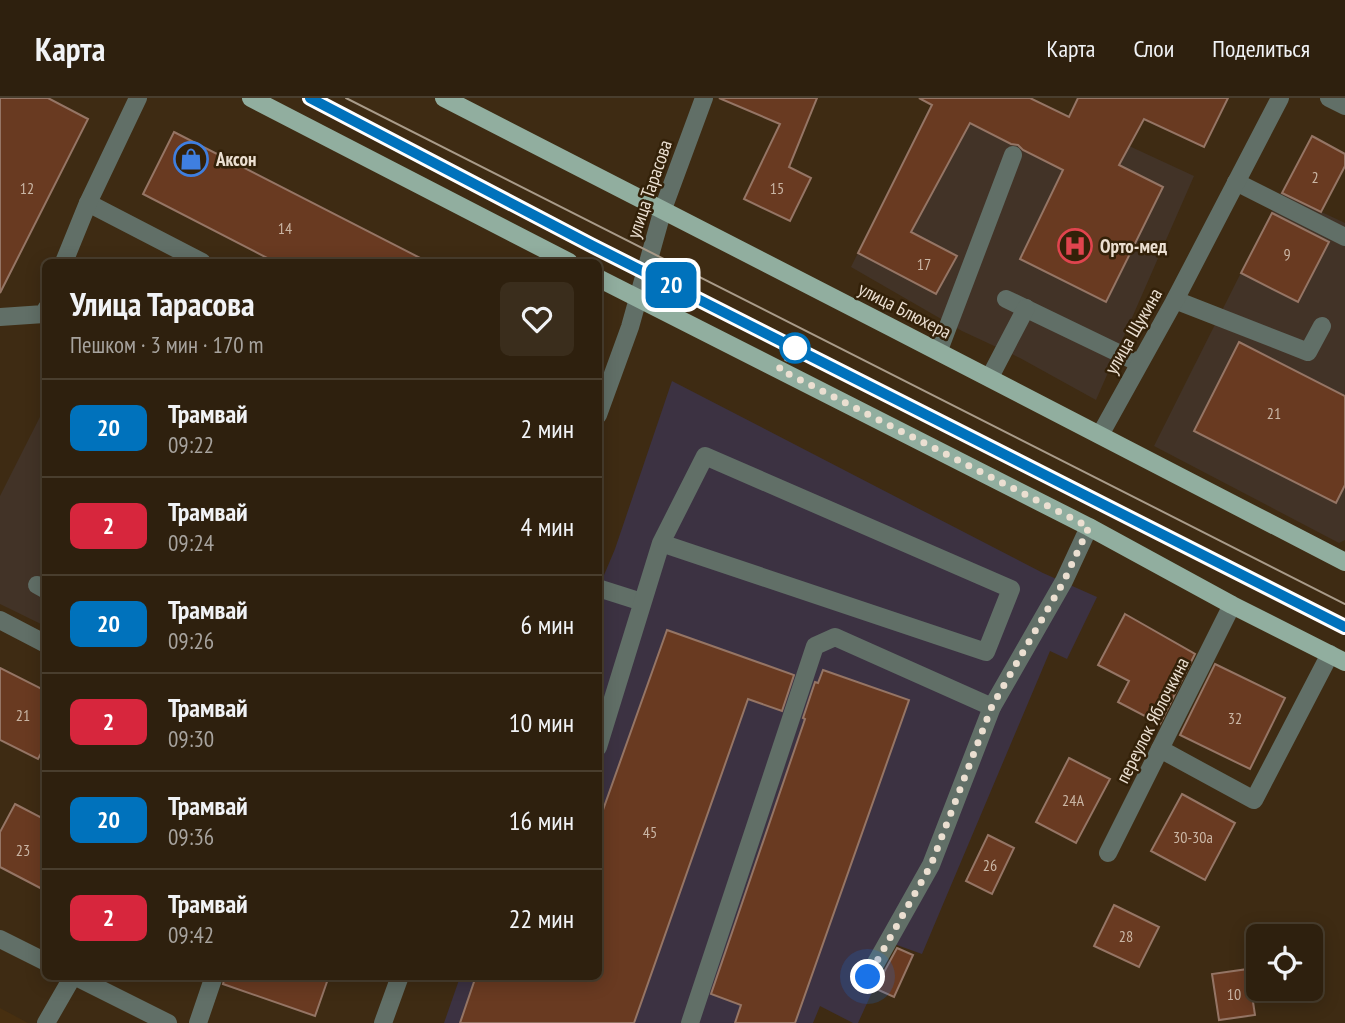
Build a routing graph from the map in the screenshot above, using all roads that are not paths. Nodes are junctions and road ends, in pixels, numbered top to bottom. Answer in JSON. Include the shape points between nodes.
{"nodes":[{"id":1,"x":138,"y":98,"type":"edge"},
{"id":2,"x":251,"y":98,"type":"edge"},
{"id":3,"x":444,"y":98,"type":"edge"},
{"id":4,"x":704,"y":98,"type":"edge"},
{"id":5,"x":1280,"y":98,"type":"edge"},
{"id":6,"x":1329,"y":98,"type":"edge"},
{"id":7,"x":1345,"y":106,"type":"edge"},
{"id":8,"x":1013,"y":155,"type":"dead end"},
{"id":9,"x":1236,"y":182,"type":"junction"},
{"id":10,"x":88,"y":203,"type":"junction"},
{"id":11,"x":663,"y":209,"type":"junction"},
{"id":12,"x":1345,"y":237,"type":"edge"},
{"id":13,"x":65,"y":259,"type":"edge"},
{"id":14,"x":196,"y":259,"type":"edge"},
{"id":15,"x":563,"y":259,"type":"edge"},
{"id":16,"x":602,"y":280,"type":"edge"},
{"id":17,"x":638,"y":298,"type":"junction"},
{"id":18,"x":1006,"y":299,"type":"dead end"},
{"id":19,"x":1175,"y":300,"type":"junction"},
{"id":20,"x":1026,"y":308,"type":"junction"},
{"id":21,"x":42,"y":314,"type":"edge"},
{"id":22,"x":0,"y":317,"type":"edge"},
{"id":23,"x":1322,"y":326,"type":"dead end"},
{"id":24,"x":939,"y":350,"type":"junction"},
{"id":25,"x":1139,"y":363,"type":"junction"},
{"id":26,"x":990,"y":377,"type":"junction"},
{"id":27,"x":602,"y":404,"type":"edge"},
{"id":28,"x":1100,"y":435,"type":"junction"},
{"id":29,"x":1089,"y":527,"type":"junction"},
{"id":30,"x":661,"y":543,"type":"junction"},
{"id":31,"x":1345,"y":562,"type":"edge"},
{"id":32,"x":602,"y":588,"type":"edge"},
{"id":33,"x":642,"y":602,"type":"junction"},
{"id":34,"x":1232,"y":606,"type":"junction"},
{"id":35,"x":0,"y":620,"type":"edge"},
{"id":36,"x":42,"y":642,"type":"edge"},
{"id":37,"x":1338,"y":658,"type":"edge"},
{"id":38,"x":992,"y":706,"type":"junction"},
{"id":39,"x":602,"y":734,"type":"edge"},
{"id":40,"x":1160,"y":750,"type":"junction"},
{"id":41,"x":1108,"y":853,"type":"dead end"},
{"id":42,"x":0,"y":939,"type":"edge"},
{"id":43,"x":42,"y":960,"type":"edge"},
{"id":44,"x":868,"y":977,"type":"dead end"},
{"id":45,"x":72,"y":980,"type":"edge"},
{"id":46,"x":82,"y":980,"type":"edge"},
{"id":47,"x":213,"y":980,"type":"edge"},
{"id":48,"x":399,"y":980,"type":"edge"},
{"id":49,"x":46,"y":1023,"type":"edge"},
{"id":50,"x":168,"y":1023,"type":"edge"},
{"id":51,"x":198,"y":1023,"type":"edge"},
{"id":52,"x":383,"y":1023,"type":"edge"},
{"id":53,"x":690,"y":1023,"type":"edge"}],
"edges":[{"from":1,"to":10,"type":"street"},
{"from":2,"to":15,"type":"main road"},
{"from":3,"to":11,"type":"main road","name":"улица Блюхера"},
{"from":4,"to":11,"type":"street","name":"улица Тарасова"},
{"from":5,"to":9,"type":"street","name":"улица Щукина"},
{"from":6,"to":7,"type":"street"},
{"from":8,"to":24,"type":"street"},
{"from":9,"to":12,"type":"street"},
{"from":9,"to":19,"type":"street","name":"улица Щукина"},
{"from":10,"to":13,"type":"street"},
{"from":10,"to":14,"type":"street"},
{"from":11,"to":17,"type":"street","name":"улица Тарасова"},
{"from":11,"to":24,"type":"main road","name":"улица Блюхера"},
{"from":16,"to":17,"type":"main road"},
{"from":17,"to":27,"type":"street","name":"улица Тарасова"},
{"from":17,"to":29,"type":"main road"},
{"from":18,"to":20,"type":"street"},
{"from":19,"to":23,"type":"street","via":[[1308,352]]},
{"from":19,"to":25,"type":"street","name":"улица Щукина"},
{"from":20,"to":25,"type":"street"},
{"from":20,"to":26,"type":"street"},
{"from":21,"to":22,"type":"street"},
{"from":24,"to":26,"type":"main road","name":"улица Блюхера"},
{"from":25,"to":28,"type":"street","name":"улица Щукина"},
{"from":26,"to":28,"type":"main road","name":"улица Блюхера"},
{"from":28,"to":31,"type":"main road","name":"улица Блюхера"},
{"from":29,"to":34,"type":"main road"},
{"from":29,"to":38,"type":"street","via":[[1064,581]]},
{"from":30,"to":30,"type":"street","via":[[986,652],[1011,589],[705,456]]},
{"from":30,"to":33,"type":"street"},
{"from":32,"to":33,"type":"street"},
{"from":33,"to":39,"type":"street"},
{"from":34,"to":37,"type":"main road"},
{"from":34,"to":40,"type":"street","name":"переулок Яблочкина"},
{"from":35,"to":36,"type":"street"},
{"from":37,"to":40,"type":"street","via":[[1254,800]]},
{"from":38,"to":44,"type":"street","via":[[931,865]]},
{"from":38,"to":53,"type":"street","via":[[835,637],[815,646]]},
{"from":40,"to":41,"type":"street","name":"переулок Яблочкина"},
{"from":42,"to":43,"type":"street"},
{"from":45,"to":49,"type":"street"},
{"from":46,"to":50,"type":"street"},
{"from":47,"to":51,"type":"street"},
{"from":48,"to":52,"type":"street"}]}
